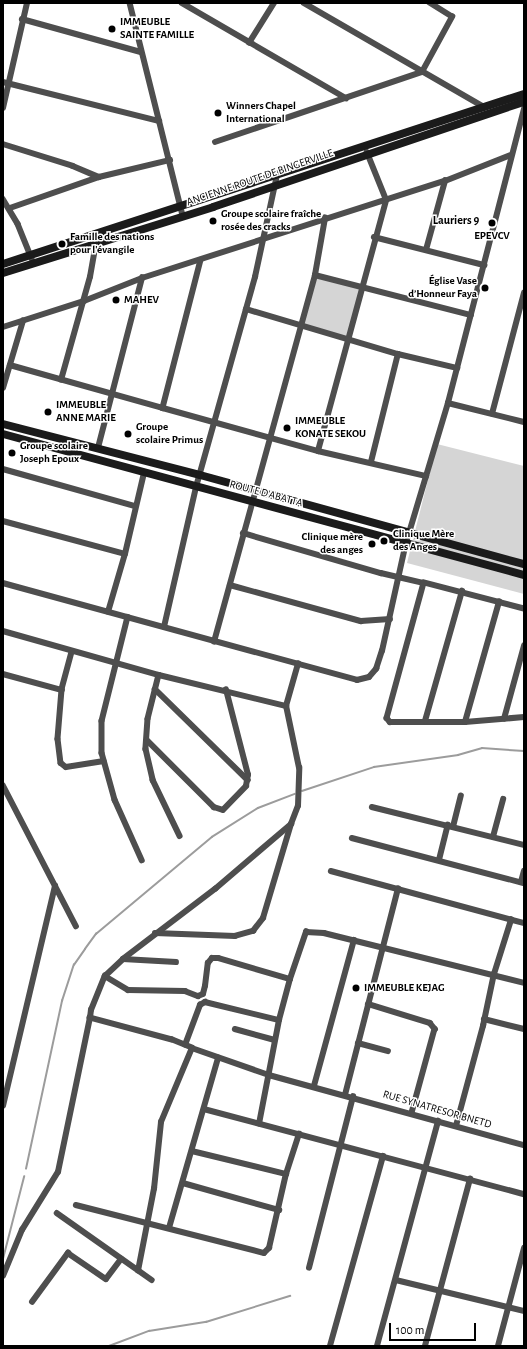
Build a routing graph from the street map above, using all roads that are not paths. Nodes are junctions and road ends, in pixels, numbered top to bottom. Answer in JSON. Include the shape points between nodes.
{"nodes":[{"id":1,"x":27,"y":3,"type":"edge"},
{"id":2,"x":130,"y":3,"type":"edge"},
{"id":3,"x":182,"y":3,"type":"edge"},
{"id":4,"x":274,"y":3,"type":"edge"},
{"id":5,"x":304,"y":3,"type":"edge"},
{"id":6,"x":430,"y":3,"type":"edge"},
{"id":7,"x":22,"y":19,"type":"junction"},
{"id":8,"x":249,"y":43,"type":"junction"},
{"id":9,"x":141,"y":52,"type":"junction"},
{"id":10,"x":422,"y":72,"type":"junction"},
{"id":11,"x":5,"y":82,"type":"edge"},
{"id":12,"x":524,"y":94,"type":"edge"},
{"id":13,"x":346,"y":98,"type":"junction"},
{"id":14,"x":524,"y":102,"type":"edge"},
{"id":15,"x":3,"y":108,"type":"edge"},
{"id":16,"x":484,"y":108,"type":"junction"},
{"id":17,"x":524,"y":110,"type":"edge"},
{"id":18,"x":159,"y":121,"type":"junction"},
{"id":19,"x":215,"y":142,"type":"dead end"},
{"id":20,"x":3,"y":144,"type":"edge"},
{"id":21,"x":366,"y":153,"type":"junction"},
{"id":22,"x":511,"y":155,"type":"junction"},
{"id":23,"x":170,"y":160,"type":"junction"},
{"id":24,"x":277,"y":175,"type":"junction"},
{"id":25,"x":100,"y":177,"type":"junction"},
{"id":26,"x":445,"y":181,"type":"junction"},
{"id":27,"x":275,"y":184,"type":"junction"},
{"id":28,"x":3,"y":199,"type":"edge"},
{"id":29,"x":386,"y":200,"type":"junction"},
{"id":30,"x":181,"y":207,"type":"junction"},
{"id":31,"x":10,"y":208,"type":"junction"},
{"id":32,"x":183,"y":215,"type":"junction"},
{"id":33,"x":325,"y":218,"type":"junction"},
{"id":34,"x":374,"y":237,"type":"junction"},
{"id":35,"x":263,"y":241,"type":"junction"},
{"id":36,"x":96,"y":243,"type":"junction"},
{"id":37,"x":426,"y":250,"type":"junction"},
{"id":38,"x":31,"y":254,"type":"junction"},
{"id":39,"x":201,"y":260,"type":"junction"},
{"id":40,"x":3,"y":264,"type":"edge"},
{"id":41,"x":34,"y":264,"type":"junction"},
{"id":42,"x":484,"y":265,"type":"junction"},
{"id":43,"x":3,"y":273,"type":"edge"},
{"id":44,"x":315,"y":275,"type":"junction"},
{"id":45,"x":142,"y":278,"type":"junction"},
{"id":46,"x":362,"y":286,"type":"junction"},
{"id":47,"x":524,"y":293,"type":"edge"},
{"id":48,"x":84,"y":301,"type":"junction"},
{"id":49,"x":246,"y":309,"type":"junction"},
{"id":50,"x":471,"y":315,"type":"junction"},
{"id":51,"x":23,"y":321,"type":"junction"},
{"id":52,"x":300,"y":324,"type":"junction"},
{"id":53,"x":3,"y":327,"type":"edge"},
{"id":54,"x":349,"y":339,"type":"junction"},
{"id":55,"x":398,"y":354,"type":"junction"},
{"id":56,"x":10,"y":365,"type":"junction"},
{"id":57,"x":457,"y":368,"type":"junction"},
{"id":58,"x":61,"y":380,"type":"junction"},
{"id":59,"x":3,"y":388,"type":"edge"},
{"id":60,"x":112,"y":395,"type":"junction"},
{"id":61,"x":448,"y":403,"type":"junction"},
{"id":62,"x":163,"y":408,"type":"junction"},
{"id":63,"x":492,"y":414,"type":"junction"},
{"id":64,"x":216,"y":422,"type":"junction"},
{"id":65,"x":524,"y":422,"type":"edge"},
{"id":66,"x":3,"y":424,"type":"edge"},
{"id":67,"x":3,"y":434,"type":"edge"},
{"id":68,"x":269,"y":437,"type":"junction"},
{"id":69,"x":98,"y":448,"type":"junction"},
{"id":70,"x":318,"y":451,"type":"junction"},
{"id":71,"x":371,"y":462,"type":"junction"},
{"id":72,"x":3,"y":469,"type":"edge"},
{"id":73,"x":144,"y":473,"type":"junction"},
{"id":74,"x":200,"y":475,"type":"junction"},
{"id":75,"x":426,"y":476,"type":"junction"},
{"id":76,"x":196,"y":487,"type":"junction"},
{"id":77,"x":254,"y":490,"type":"junction"},
{"id":78,"x":251,"y":501,"type":"junction"},
{"id":79,"x":135,"y":506,"type":"junction"},
{"id":80,"x":3,"y":521,"type":"edge"},
{"id":81,"x":409,"y":531,"type":"junction"},
{"id":82,"x":243,"y":533,"type":"junction"},
{"id":83,"x":406,"y":543,"type":"junction"},
{"id":84,"x":125,"y":554,"type":"junction"},
{"id":85,"x":524,"y":564,"type":"edge"},
{"id":86,"x":524,"y":575,"type":"edge"},
{"id":87,"x":397,"y":577,"type":"junction"},
{"id":88,"x":3,"y":583,"type":"edge"},
{"id":89,"x":424,"y":583,"type":"junction"},
{"id":90,"x":230,"y":585,"type":"junction"},
{"id":91,"x":462,"y":591,"type":"junction"},
{"id":92,"x":499,"y":602,"type":"junction"},
{"id":93,"x":524,"y":609,"type":"edge"},
{"id":94,"x":108,"y":612,"type":"junction"},
{"id":95,"x":128,"y":618,"type":"junction"},
{"id":96,"x":390,"y":619,"type":"junction"},
{"id":97,"x":164,"y":627,"type":"junction"},
{"id":98,"x":3,"y":631,"type":"edge"},
{"id":99,"x":214,"y":642,"type":"junction"},
{"id":100,"x":524,"y":646,"type":"edge"},
{"id":101,"x":72,"y":652,"type":"junction"},
{"id":102,"x":116,"y":663,"type":"junction"},
{"id":103,"x":298,"y":664,"type":"junction"},
{"id":104,"x":3,"y":674,"type":"edge"},
{"id":105,"x":159,"y":675,"type":"junction"},
{"id":106,"x":155,"y":689,"type":"junction"},
{"id":107,"x":62,"y":690,"type":"junction"},
{"id":108,"x":226,"y":690,"type":"junction"},
{"id":109,"x":286,"y":706,"type":"junction"},
{"id":110,"x":524,"y":716,"type":"edge"},
{"id":111,"x":504,"y":719,"type":"junction"},
{"id":112,"x":425,"y":721,"type":"junction"},
{"id":113,"x":465,"y":722,"type":"junction"},
{"id":114,"x":147,"y":740,"type":"junction"},
{"id":115,"x":104,"y":761,"type":"junction"},
{"id":116,"x":248,"y":780,"type":"junction"},
{"id":117,"x":3,"y":785,"type":"edge"},
{"id":118,"x":461,"y":796,"type":"dead end"},
{"id":119,"x":503,"y":799,"type":"dead end"},
{"id":120,"x":372,"y":806,"type":"dead end"},
{"id":121,"x":291,"y":824,"type":"junction"},
{"id":122,"x":450,"y":826,"type":"junction"},
{"id":123,"x":180,"y":836,"type":"dead end"},
{"id":124,"x":493,"y":836,"type":"junction"},
{"id":125,"x":352,"y":838,"type":"dead end"},
{"id":126,"x":524,"y":845,"type":"edge"},
{"id":127,"x":142,"y":860,"type":"dead end"},
{"id":128,"x":439,"y":860,"type":"junction"},
{"id":129,"x":331,"y":871,"type":"dead end"},
{"id":130,"x":524,"y":871,"type":"edge"},
{"id":131,"x":522,"y":882,"type":"edge"},
{"id":132,"x":55,"y":886,"type":"junction"},
{"id":133,"x":398,"y":889,"type":"junction"},
{"id":134,"x":511,"y":920,"type":"junction"},
{"id":135,"x":524,"y":923,"type":"edge"},
{"id":136,"x":76,"y":926,"type":"dead end"},
{"id":137,"x":155,"y":933,"type":"junction"},
{"id":138,"x":354,"y":940,"type":"junction"},
{"id":139,"x":384,"y":947,"type":"junction"},
{"id":140,"x":123,"y":959,"type":"junction"},
{"id":141,"x":176,"y":962,"type":"dead end"},
{"id":142,"x":494,"y":974,"type":"junction"},
{"id":143,"x":105,"y":976,"type":"junction"},
{"id":144,"x":290,"y":979,"type":"junction"},
{"id":145,"x":524,"y":983,"type":"edge"},
{"id":146,"x":368,"y":1004,"type":"junction"},
{"id":147,"x":90,"y":1018,"type":"junction"},
{"id":148,"x":484,"y":1019,"type":"junction"},
{"id":149,"x":280,"y":1020,"type":"junction"},
{"id":150,"x":235,"y":1029,"type":"dead end"},
{"id":151,"x":524,"y":1029,"type":"edge"},
{"id":152,"x":275,"y":1040,"type":"junction"},
{"id":153,"x":358,"y":1043,"type":"junction"},
{"id":154,"x":185,"y":1045,"type":"junction"},
{"id":155,"x":192,"y":1048,"type":"junction"},
{"id":156,"x":388,"y":1051,"type":"dead end"},
{"id":157,"x":218,"y":1058,"type":"junction"},
{"id":158,"x":269,"y":1074,"type":"junction"},
{"id":159,"x":314,"y":1086,"type":"junction"},
{"id":160,"x":345,"y":1094,"type":"junction"},
{"id":161,"x":353,"y":1097,"type":"junction"},
{"id":162,"x":3,"y":1106,"type":"edge"},
{"id":163,"x":204,"y":1109,"type":"junction"},
{"id":164,"x":412,"y":1113,"type":"junction"},
{"id":165,"x":438,"y":1121,"type":"junction"},
{"id":166,"x":259,"y":1124,"type":"junction"},
{"id":167,"x":456,"y":1126,"type":"junction"},
{"id":168,"x":298,"y":1134,"type":"junction"},
{"id":169,"x":524,"y":1144,"type":"edge"},
{"id":170,"x":343,"y":1145,"type":"junction"},
{"id":171,"x":192,"y":1151,"type":"junction"},
{"id":172,"x":383,"y":1156,"type":"junction"},
{"id":173,"x":427,"y":1168,"type":"junction"},
{"id":174,"x":286,"y":1174,"type":"junction"},
{"id":175,"x":470,"y":1179,"type":"junction"},
{"id":176,"x":183,"y":1183,"type":"junction"},
{"id":177,"x":524,"y":1194,"type":"edge"},
{"id":178,"x":76,"y":1205,"type":"dead end"},
{"id":179,"x":279,"y":1210,"type":"junction"},
{"id":180,"x":57,"y":1213,"type":"dead end"},
{"id":181,"x":147,"y":1224,"type":"junction"},
{"id":182,"x":169,"y":1228,"type":"junction"},
{"id":183,"x":524,"y":1248,"type":"edge"},
{"id":184,"x":121,"y":1259,"type":"junction"},
{"id":185,"x":309,"y":1268,"type":"dead end"},
{"id":186,"x":138,"y":1271,"type":"junction"},
{"id":187,"x":3,"y":1276,"type":"edge"},
{"id":188,"x":152,"y":1280,"type":"dead end"},
{"id":189,"x":396,"y":1280,"type":"junction"},
{"id":190,"x":439,"y":1292,"type":"junction"},
{"id":191,"x":32,"y":1302,"type":"dead end"},
{"id":192,"x":508,"y":1306,"type":"junction"},
{"id":193,"x":524,"y":1311,"type":"edge"},
{"id":194,"x":330,"y":1346,"type":"edge"},
{"id":195,"x":377,"y":1346,"type":"edge"},
{"id":196,"x":425,"y":1346,"type":"edge"},
{"id":197,"x":498,"y":1346,"type":"edge"}],
"edges":[{"from":1,"to":7,"type":"street"},
{"from":2,"to":9,"type":"street"},
{"from":3,"to":8,"type":"street"},
{"from":4,"to":8,"type":"street"},
{"from":5,"to":10,"type":"street"},
{"from":6,"to":10,"type":"street","via":[[452,17]]},
{"from":7,"to":9,"type":"street"},
{"from":7,"to":11,"type":"street"},
{"from":8,"to":13,"type":"street"},
{"from":9,"to":18,"type":"street"},
{"from":10,"to":13,"type":"street"},
{"from":10,"to":16,"type":"street"},
{"from":11,"to":15,"type":"street"},
{"from":11,"to":18,"type":"street"},
{"from":12,"to":16,"type":"street","name":"ANCIENNE ROUTE DE BINGERVILLE"},
{"from":13,"to":19,"type":"street"},
{"from":14,"to":21,"type":"street","name":"ANCIENNE ROUTE DE BINGERVILLE"},
{"from":16,"to":24,"type":"street","name":"ANCIENNE ROUTE DE BINGERVILLE"},
{"from":17,"to":22,"type":"street"},
{"from":18,"to":23,"type":"street"},
{"from":20,"to":25,"type":"street"},
{"from":21,"to":27,"type":"street","name":"ANCIENNE ROUTE DE BINGERVILLE"},
{"from":21,"to":29,"type":"street"},
{"from":22,"to":26,"type":"street"},
{"from":22,"to":42,"type":"street"},
{"from":23,"to":25,"type":"street"},
{"from":23,"to":30,"type":"street"},
{"from":24,"to":27,"type":"street"},
{"from":24,"to":30,"type":"street","name":"ANCIENNE ROUTE DE BINGERVILLE"},
{"from":25,"to":31,"type":"street"},
{"from":26,"to":29,"type":"street"},
{"from":26,"to":37,"type":"street"},
{"from":27,"to":32,"type":"street","name":"ANCIENNE ROUTE DE BINGERVILLE"},
{"from":27,"to":35,"type":"street"},
{"from":28,"to":31,"type":"street"},
{"from":29,"to":33,"type":"street"},
{"from":29,"to":34,"type":"street"},
{"from":30,"to":32,"type":"street"},
{"from":30,"to":38,"type":"street","name":"ANCIENNE ROUTE DE BINGERVILLE"},
{"from":31,"to":38,"type":"street"},
{"from":32,"to":36,"type":"street","name":"ANCIENNE ROUTE DE BINGERVILLE"},
{"from":33,"to":35,"type":"street"},
{"from":33,"to":44,"type":"street"},
{"from":34,"to":37,"type":"street"},
{"from":34,"to":46,"type":"street"},
{"from":35,"to":39,"type":"street"},
{"from":35,"to":49,"type":"street"},
{"from":36,"to":41,"type":"street","name":"ANCIENNE ROUTE DE BINGERVILLE"},
{"from":36,"to":48,"type":"street"},
{"from":37,"to":42,"type":"street"},
{"from":38,"to":40,"type":"street","name":"ANCIENNE ROUTE DE BINGERVILLE"},
{"from":38,"to":41,"type":"street"},
{"from":39,"to":45,"type":"street"},
{"from":39,"to":62,"type":"street"},
{"from":41,"to":43,"type":"street","name":"ANCIENNE ROUTE DE BINGERVILLE"},
{"from":42,"to":50,"type":"street"},
{"from":44,"to":46,"type":"street"},
{"from":44,"to":52,"type":"street"},
{"from":45,"to":48,"type":"street"},
{"from":45,"to":60,"type":"street"},
{"from":46,"to":50,"type":"street"},
{"from":46,"to":54,"type":"street"},
{"from":47,"to":63,"type":"street"},
{"from":48,"to":51,"type":"street"},
{"from":48,"to":58,"type":"street"},
{"from":49,"to":52,"type":"street"},
{"from":49,"to":64,"type":"street"},
{"from":50,"to":57,"type":"street"},
{"from":51,"to":53,"type":"street"},
{"from":51,"to":56,"type":"street"},
{"from":52,"to":54,"type":"street"},
{"from":52,"to":68,"type":"street"},
{"from":54,"to":55,"type":"street"},
{"from":54,"to":70,"type":"street"},
{"from":55,"to":57,"type":"street"},
{"from":55,"to":71,"type":"street"},
{"from":56,"to":58,"type":"street"},
{"from":56,"to":59,"type":"street"},
{"from":57,"to":61,"type":"street"},
{"from":58,"to":60,"type":"street"},
{"from":60,"to":62,"type":"street"},
{"from":60,"to":69,"type":"street"},
{"from":61,"to":63,"type":"street"},
{"from":61,"to":75,"type":"street"},
{"from":62,"to":64,"type":"street"},
{"from":63,"to":65,"type":"street"},
{"from":64,"to":68,"type":"street"},
{"from":64,"to":74,"type":"street"},
{"from":66,"to":69,"type":"street","name":"ROUTE D'ABATTA"},
{"from":67,"to":73,"type":"street","name":"ROUTE D'ABATTA"},
{"from":68,"to":70,"type":"street"},
{"from":68,"to":77,"type":"street"},
{"from":69,"to":74,"type":"street","name":"ROUTE D'ABATTA"},
{"from":70,"to":71,"type":"street"},
{"from":71,"to":75,"type":"street"},
{"from":72,"to":79,"type":"street"},
{"from":73,"to":76,"type":"street","name":"ROUTE D'ABATTA"},
{"from":73,"to":79,"type":"street"},
{"from":74,"to":76,"type":"street"},
{"from":74,"to":77,"type":"street","name":"ROUTE D'ABATTA"},
{"from":75,"to":81,"type":"street"},
{"from":76,"to":78,"type":"street","name":"ROUTE D'ABATTA"},
{"from":76,"to":97,"type":"street"},
{"from":77,"to":78,"type":"street"},
{"from":77,"to":81,"type":"street","name":"ROUTE D'ABATTA"},
{"from":78,"to":82,"type":"street"},
{"from":78,"to":83,"type":"street","name":"ROUTE D'ABATTA"},
{"from":79,"to":84,"type":"street"},
{"from":80,"to":84,"type":"street"},
{"from":81,"to":83,"type":"street"},
{"from":81,"to":85,"type":"street","name":"ROUTE D'ABATTA"},
{"from":82,"to":87,"type":"street"},
{"from":82,"to":90,"type":"street"},
{"from":83,"to":86,"type":"street","name":"ROUTE D'ABATTA"},
{"from":83,"to":87,"type":"street"},
{"from":84,"to":94,"type":"street"},
{"from":87,"to":89,"type":"street"},
{"from":87,"to":96,"type":"street"},
{"from":88,"to":94,"type":"street"},
{"from":89,"to":91,"type":"street"},
{"from":89,"to":112,"type":"street","via":[[387,718],[390,722]]},
{"from":90,"to":96,"type":"street","via":[[361,621]]},
{"from":90,"to":99,"type":"street"},
{"from":91,"to":92,"type":"street"},
{"from":91,"to":112,"type":"street"},
{"from":92,"to":93,"type":"street"},
{"from":92,"to":113,"type":"street"},
{"from":94,"to":95,"type":"street"},
{"from":95,"to":97,"type":"street"},
{"from":95,"to":102,"type":"street"},
{"from":96,"to":103,"type":"street","via":[[380,657],[369,677],[358,680]]},
{"from":97,"to":99,"type":"street"},
{"from":98,"to":101,"type":"street"},
{"from":99,"to":103,"type":"street"},
{"from":100,"to":111,"type":"street"},
{"from":101,"to":102,"type":"street"},
{"from":101,"to":107,"type":"street"},
{"from":102,"to":105,"type":"street"},
{"from":102,"to":115,"type":"street","via":[[102,721]]},
{"from":103,"to":109,"type":"street"},
{"from":104,"to":107,"type":"street"},
{"from":105,"to":106,"type":"street"},
{"from":105,"to":108,"type":"street"},
{"from":106,"to":114,"type":"street"},
{"from":106,"to":116,"type":"street"},
{"from":107,"to":115,"type":"street","via":[[58,739],[60,763],[66,767]]},
{"from":108,"to":109,"type":"street"},
{"from":108,"to":116,"type":"street","via":[[248,769]]},
{"from":109,"to":121,"type":"street","via":[[299,768],[298,806]]},
{"from":110,"to":111,"type":"street"},
{"from":111,"to":113,"type":"street"},
{"from":112,"to":113,"type":"street"},
{"from":114,"to":116,"type":"street","via":[[219,811],[246,786]]},
{"from":114,"to":123,"type":"street","via":[[146,749],[153,780]]},
{"from":115,"to":127,"type":"street","via":[[115,800]]},
{"from":117,"to":132,"type":"street"},
{"from":118,"to":122,"type":"street"},
{"from":119,"to":124,"type":"street"},
{"from":120,"to":122,"type":"street"},
{"from":121,"to":137,"type":"street","via":[[215,889]]},
{"from":121,"to":137,"type":"street","via":[[263,918],[253,931],[235,936]]},
{"from":122,"to":124,"type":"street"},
{"from":122,"to":128,"type":"street"},
{"from":124,"to":126,"type":"street"},
{"from":125,"to":128,"type":"street"},
{"from":128,"to":131,"type":"street"},
{"from":129,"to":133,"type":"street"},
{"from":130,"to":131,"type":"street"},
{"from":132,"to":136,"type":"street"},
{"from":132,"to":162,"type":"street"},
{"from":133,"to":134,"type":"street"},
{"from":133,"to":139,"type":"street"},
{"from":134,"to":135,"type":"street"},
{"from":134,"to":142,"type":"street"},
{"from":137,"to":140,"type":"street"},
{"from":138,"to":139,"type":"street"},
{"from":138,"to":144,"type":"street","via":[[324,932],[306,932]]},
{"from":138,"to":159,"type":"street"},
{"from":139,"to":142,"type":"street"},
{"from":139,"to":146,"type":"street"},
{"from":140,"to":141,"type":"street"},
{"from":140,"to":143,"type":"street"},
{"from":142,"to":145,"type":"street"},
{"from":142,"to":148,"type":"street"},
{"from":143,"to":144,"type":"street","via":[[128,990],[185,992],[198,996],[203,994],[208,963],[212,958],[218,958]]},
{"from":143,"to":147,"type":"street","via":[[95,997]]},
{"from":144,"to":149,"type":"street"},
{"from":146,"to":153,"type":"street"},
{"from":146,"to":164,"type":"street","via":[[430,1023],[435,1029]]},
{"from":147,"to":154,"type":"street","name":"RUE SYNATRESOR BNETD"},
{"from":147,"to":187,"type":"street","via":[[58,1172],[22,1230]]},
{"from":148,"to":151,"type":"street"},
{"from":148,"to":167,"type":"street"},
{"from":149,"to":152,"type":"street"},
{"from":149,"to":154,"type":"street","via":[[205,1002],[200,1005]]},
{"from":150,"to":152,"type":"street"},
{"from":152,"to":158,"type":"street"},
{"from":153,"to":156,"type":"street"},
{"from":153,"to":160,"type":"street"},
{"from":154,"to":155,"type":"street","name":"RUE SYNATRESOR BNETD"},
{"from":155,"to":157,"type":"street","name":"RUE SYNATRESOR BNETD"},
{"from":155,"to":181,"type":"street","via":[[162,1122]]},
{"from":157,"to":158,"type":"street","name":"RUE SYNATRESOR BNETD"},
{"from":157,"to":163,"type":"street"},
{"from":158,"to":159,"type":"street","name":"RUE SYNATRESOR BNETD"},
{"from":158,"to":166,"type":"street"},
{"from":159,"to":160,"type":"street","name":"RUE SYNATRESOR BNETD"},
{"from":160,"to":161,"type":"street","name":"RUE SYNATRESOR BNETD"},
{"from":161,"to":164,"type":"street","name":"RUE SYNATRESOR BNETD"},
{"from":161,"to":170,"type":"street"},
{"from":163,"to":166,"type":"street"},
{"from":163,"to":171,"type":"street"},
{"from":164,"to":165,"type":"street","name":"RUE SYNATRESOR BNETD"},
{"from":165,"to":167,"type":"street","name":"RUE SYNATRESOR BNETD"},
{"from":165,"to":173,"type":"street"},
{"from":166,"to":168,"type":"street"},
{"from":167,"to":169,"type":"street","name":"RUE SYNATRESOR BNETD"},
{"from":168,"to":170,"type":"street"},
{"from":168,"to":174,"type":"street"},
{"from":170,"to":172,"type":"street"},
{"from":170,"to":185,"type":"street"},
{"from":171,"to":174,"type":"street"},
{"from":171,"to":176,"type":"street"},
{"from":172,"to":173,"type":"street"},
{"from":172,"to":194,"type":"street"},
{"from":173,"to":175,"type":"street"},
{"from":173,"to":189,"type":"street"},
{"from":174,"to":179,"type":"street"},
{"from":175,"to":177,"type":"street"},
{"from":175,"to":190,"type":"street"},
{"from":176,"to":179,"type":"street"},
{"from":176,"to":182,"type":"street"},
{"from":178,"to":181,"type":"street"},
{"from":179,"to":182,"type":"street","via":[[269,1248],[264,1253]]},
{"from":180,"to":184,"type":"street"},
{"from":181,"to":182,"type":"street"},
{"from":181,"to":186,"type":"street"},
{"from":183,"to":192,"type":"street"},
{"from":184,"to":186,"type":"street"},
{"from":184,"to":191,"type":"street","via":[[106,1279],[68,1253]]},
{"from":186,"to":188,"type":"street"},
{"from":189,"to":190,"type":"street"},
{"from":189,"to":195,"type":"street"},
{"from":190,"to":192,"type":"street"},
{"from":190,"to":196,"type":"street"},
{"from":192,"to":193,"type":"street"},
{"from":192,"to":197,"type":"street"}]}
